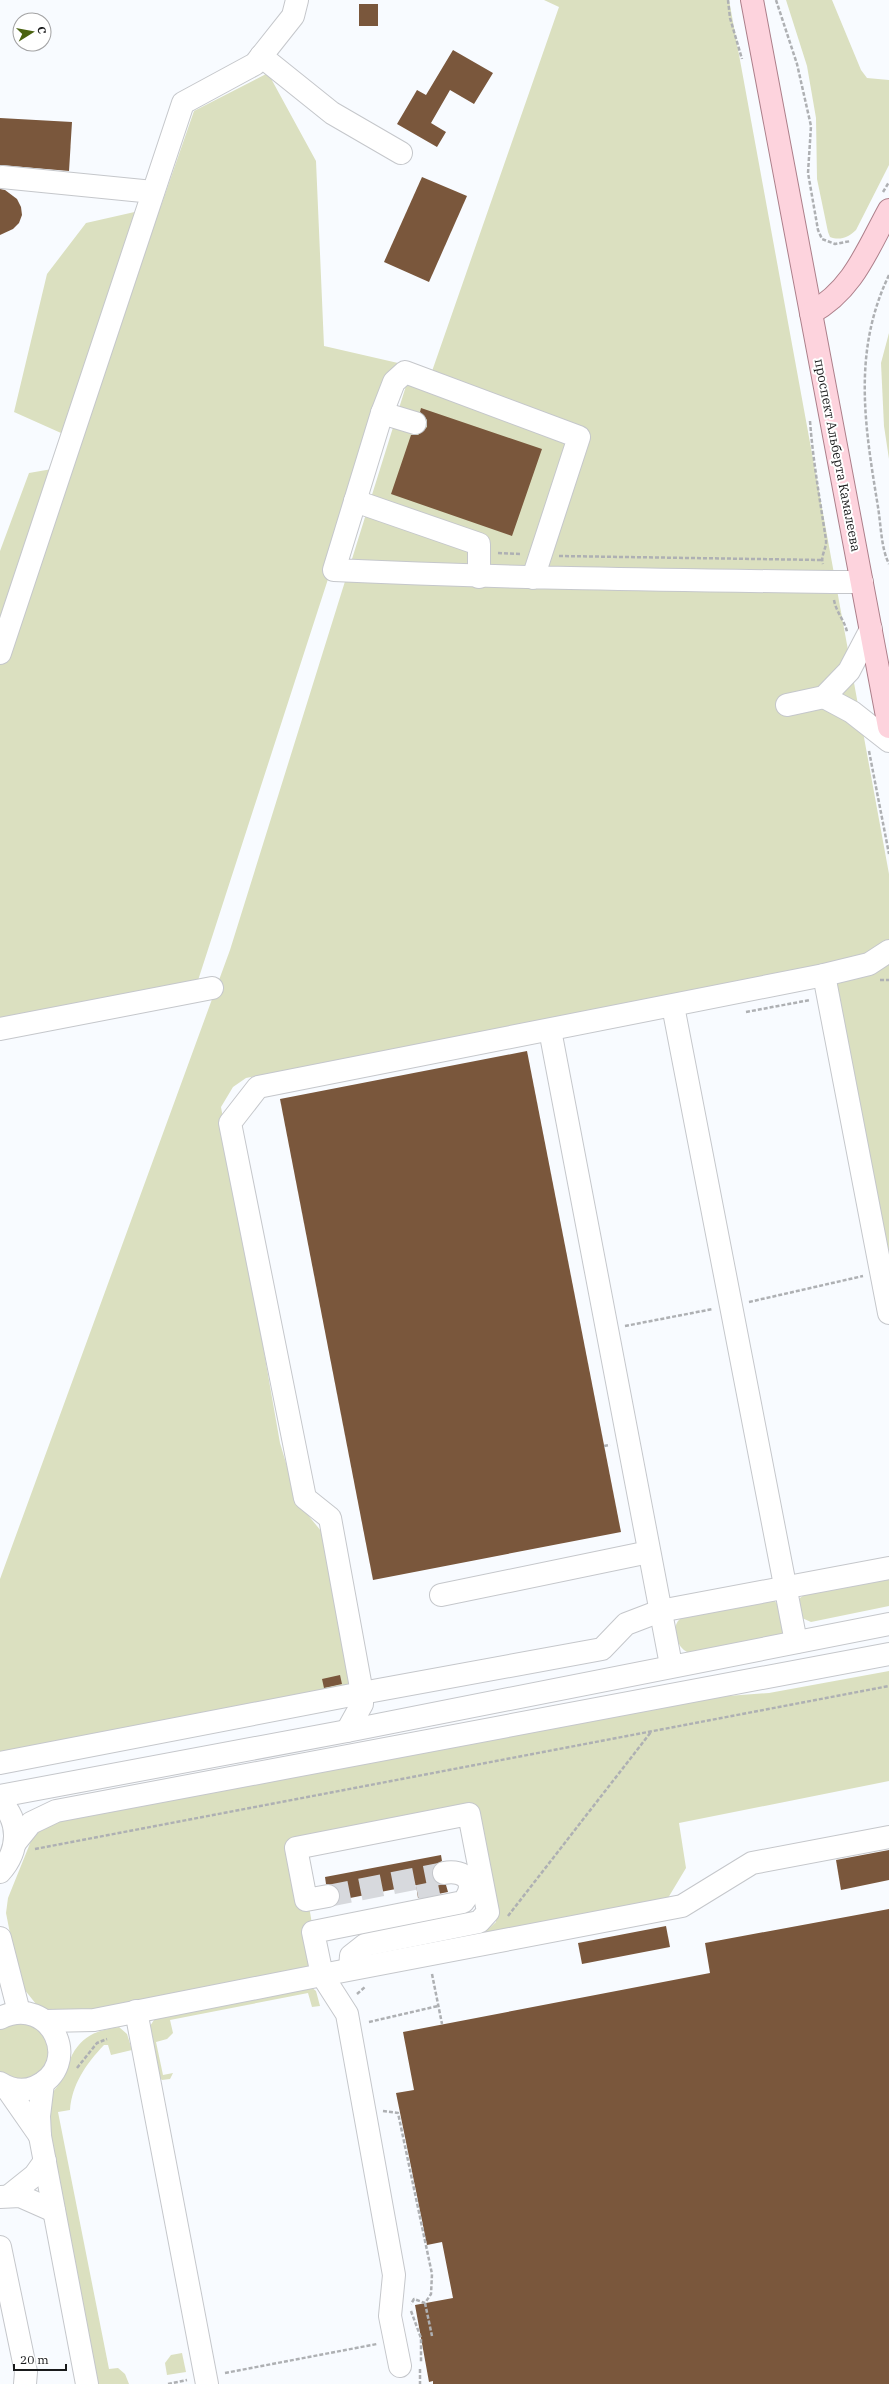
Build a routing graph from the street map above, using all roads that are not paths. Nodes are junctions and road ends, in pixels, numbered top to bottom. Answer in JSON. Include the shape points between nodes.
{"nodes":[{"id":1,"x":297,"y":0,"type":"edge"},
{"id":2,"x":752,"y":0,"type":"edge"},
{"id":3,"x":261,"y":56,"type":"junction"},
{"id":4,"x":401,"y":152,"type":"dead end"},
{"id":5,"x":2,"y":177,"type":"dead end"},
{"id":6,"x":153,"y":192,"type":"junction"},
{"id":7,"x":889,"y":210,"type":"edge"},
{"id":8,"x":811,"y":313,"type":"junction"},
{"id":9,"x":382,"y":413,"type":"junction"},
{"id":10,"x":415,"y":423,"type":"dead end"},
{"id":11,"x":355,"y":501,"type":"junction"},
{"id":12,"x":479,"y":577,"type":"junction"},
{"id":13,"x":533,"y":578,"type":"junction"},
{"id":14,"x":862,"y":582,"type":"junction"},
{"id":15,"x":871,"y":629,"type":"junction"},
{"id":16,"x":0,"y":653,"type":"edge"},
{"id":17,"x":824,"y":697,"type":"junction"},
{"id":18,"x":787,"y":705,"type":"dead end"},
{"id":19,"x":889,"y":727,"type":"edge"},
{"id":20,"x":889,"y":741,"type":"edge"},
{"id":21,"x":889,"y":951,"type":"edge"},
{"id":22,"x":879,"y":972,"type":"edge"},
{"id":23,"x":824,"y":975,"type":"junction"},
{"id":24,"x":212,"y":988,"type":"dead end"},
{"id":25,"x":673,"y":1006,"type":"junction"},
{"id":26,"x":0,"y":1029,"type":"edge"},
{"id":27,"x":550,"y":1030,"type":"junction"},
{"id":28,"x":889,"y":1313,"type":"edge"},
{"id":29,"x":649,"y":1552,"type":"junction"},
{"id":30,"x":889,"y":1568,"type":"edge"},
{"id":31,"x":786,"y":1587,"type":"junction"},
{"id":32,"x":441,"y":1595,"type":"dead end"},
{"id":33,"x":660,"y":1611,"type":"junction"},
{"id":34,"x":889,"y":1624,"type":"edge"},
{"id":35,"x":796,"y":1642,"type":"junction"},
{"id":36,"x":889,"y":1654,"type":"edge"},
{"id":37,"x":671,"y":1666,"type":"junction"},
{"id":38,"x":362,"y":1692,"type":"junction"},
{"id":39,"x":347,"y":1731,"type":"junction"},
{"id":40,"x":0,"y":1763,"type":"edge"},
{"id":41,"x":0,"y":1796,"type":"edge"},
{"id":42,"x":0,"y":1801,"type":"edge"},
{"id":43,"x":889,"y":1837,"type":"edge"},
{"id":44,"x":22,"y":1846,"type":"junction"},
{"id":45,"x":0,"y":1872,"type":"edge"},
{"id":46,"x":452,"y":1879,"type":"tunnel mouth"},
{"id":47,"x":328,"y":1896,"type":"tunnel mouth"},
{"id":48,"x":418,"y":1896,"type":"tunnel mouth"},
{"id":49,"x":375,"y":1920,"type":"junction"},
{"id":50,"x":0,"y":1938,"type":"edge"},
{"id":51,"x":350,"y":1968,"type":"junction"},
{"id":52,"x":322,"y":1975,"type":"junction"},
{"id":53,"x":136,"y":2011,"type":"junction"},
{"id":54,"x":10,"y":2015,"type":"edge"},
{"id":55,"x":94,"y":2020,"type":"junction"},
{"id":56,"x":46,"y":2021,"type":"junction"},
{"id":57,"x":58,"y":2042,"type":"junction"},
{"id":58,"x":43,"y":2082,"type":"junction"},
{"id":59,"x":3,"y":2085,"type":"edge"},
{"id":60,"x":40,"y":2136,"type":"junction"},
{"id":61,"x":45,"y":2161,"type":"junction"},
{"id":62,"x":5,"y":2196,"type":"edge"},
{"id":63,"x":54,"y":2211,"type":"junction"},
{"id":64,"x":0,"y":2247,"type":"edge"},
{"id":65,"x":400,"y":2366,"type":"dead end"},
{"id":66,"x":25,"y":2384,"type":"edge"},
{"id":67,"x":87,"y":2384,"type":"edge"},
{"id":68,"x":207,"y":2384,"type":"edge"}],
"edges":[{"from":1,"to":3,"type":"street","via":[[294,16]]},
{"from":2,"to":8,"type":"main road","name":"проспект Альберта Камалеева"},
{"from":3,"to":4,"type":"street","via":[[332,113]]},
{"from":3,"to":6,"type":"street","via":[[255,64],[183,103]]},
{"from":5,"to":6,"type":"street"},
{"from":6,"to":16,"type":"street"},
{"from":7,"to":8,"type":"main road","via":[[843,290]]},
{"from":8,"to":14,"type":"main road","name":"проспект Альберта Камалеева"},
{"from":9,"to":10,"type":"street"},
{"from":9,"to":11,"type":"street"},
{"from":9,"to":13,"type":"street","via":[[394,382],[405,372],[579,437]]},
{"from":11,"to":12,"type":"street","via":[[479,544]]},
{"from":11,"to":12,"type":"street","via":[[334,570]]},
{"from":12,"to":13,"type":"street"},
{"from":13,"to":14,"type":"street"},
{"from":14,"to":15,"type":"main road","name":"проспект Альберта Камалеева"},
{"from":15,"to":17,"type":"street","via":[[849,671]]},
{"from":15,"to":19,"type":"main road","name":"проспект Альберта Камалеева"},
{"from":17,"to":18,"type":"street"},
{"from":17,"to":20,"type":"street","via":[[852,712]]},
{"from":21,"to":22,"type":"street"},
{"from":22,"to":23,"type":"street"},
{"from":23,"to":25,"type":"street"},
{"from":23,"to":28,"type":"street"},
{"from":24,"to":26,"type":"street"},
{"from":25,"to":27,"type":"street"},
{"from":25,"to":31,"type":"street"},
{"from":27,"to":29,"type":"street"},
{"from":27,"to":38,"type":"street","via":[[258,1087],[230,1123],[306,1498],[330,1518]]},
{"from":29,"to":32,"type":"street"},
{"from":29,"to":33,"type":"street"},
{"from":30,"to":31,"type":"street"},
{"from":31,"to":33,"type":"street"},
{"from":31,"to":35,"type":"street"},
{"from":33,"to":37,"type":"street"},
{"from":33,"to":38,"type":"street","via":[[626,1624],[602,1649]]},
{"from":34,"to":35,"type":"street"},
{"from":35,"to":37,"type":"street"},
{"from":36,"to":44,"type":"street","via":[[56,1811],[31,1823]]},
{"from":37,"to":39,"type":"street"},
{"from":38,"to":39,"type":"street","via":[[362,1704]]},
{"from":38,"to":40,"type":"street"},
{"from":39,"to":41,"type":"street"},
{"from":42,"to":44,"type":"street","via":[[12,1819]]},
{"from":43,"to":51,"type":"street","via":[[752,1863],[682,1906]]},
{"from":44,"to":45,"type":"street"},
{"from":46,"to":49,"type":"street","via":[[470,1888],[468,1896],[462,1902]]},
{"from":47,"to":51,"type":"street","via":[[306,1900],[296,1848],[469,1814],[488,1912],[479,1922],[365,1945],[351,1956]]},
{"from":48,"to":49,"type":"street"},
{"from":49,"to":52,"type":"street","via":[[313,1932]]},
{"from":50,"to":54,"type":"street"},
{"from":51,"to":52,"type":"street"},
{"from":52,"to":53,"type":"street"},
{"from":52,"to":65,"type":"street","via":[[346,2014],[394,2275],[390,2316]]},
{"from":53,"to":55,"type":"street"},
{"from":53,"to":68,"type":"street"},
{"from":54,"to":56,"type":"street","via":[[29,2013]]},
{"from":55,"to":56,"type":"street"},
{"from":55,"to":57,"type":"street"},
{"from":56,"to":57,"type":"street","via":[[54,2030]]},
{"from":57,"to":58,"type":"street","via":[[60,2054],[57,2066],[51,2076]]},
{"from":58,"to":59,"type":"street","via":[[30,2089],[18,2090]]},
{"from":58,"to":60,"type":"street","via":[[39,2116]]},
{"from":59,"to":60,"type":"street"},
{"from":60,"to":61,"type":"street"},
{"from":61,"to":62,"type":"street","via":[[35,2175]]},
{"from":61,"to":63,"type":"street"},
{"from":62,"to":63,"type":"street","via":[[27,2198]]},
{"from":63,"to":67,"type":"street"},
{"from":64,"to":66,"type":"street","via":[[26,2372]]}]}
